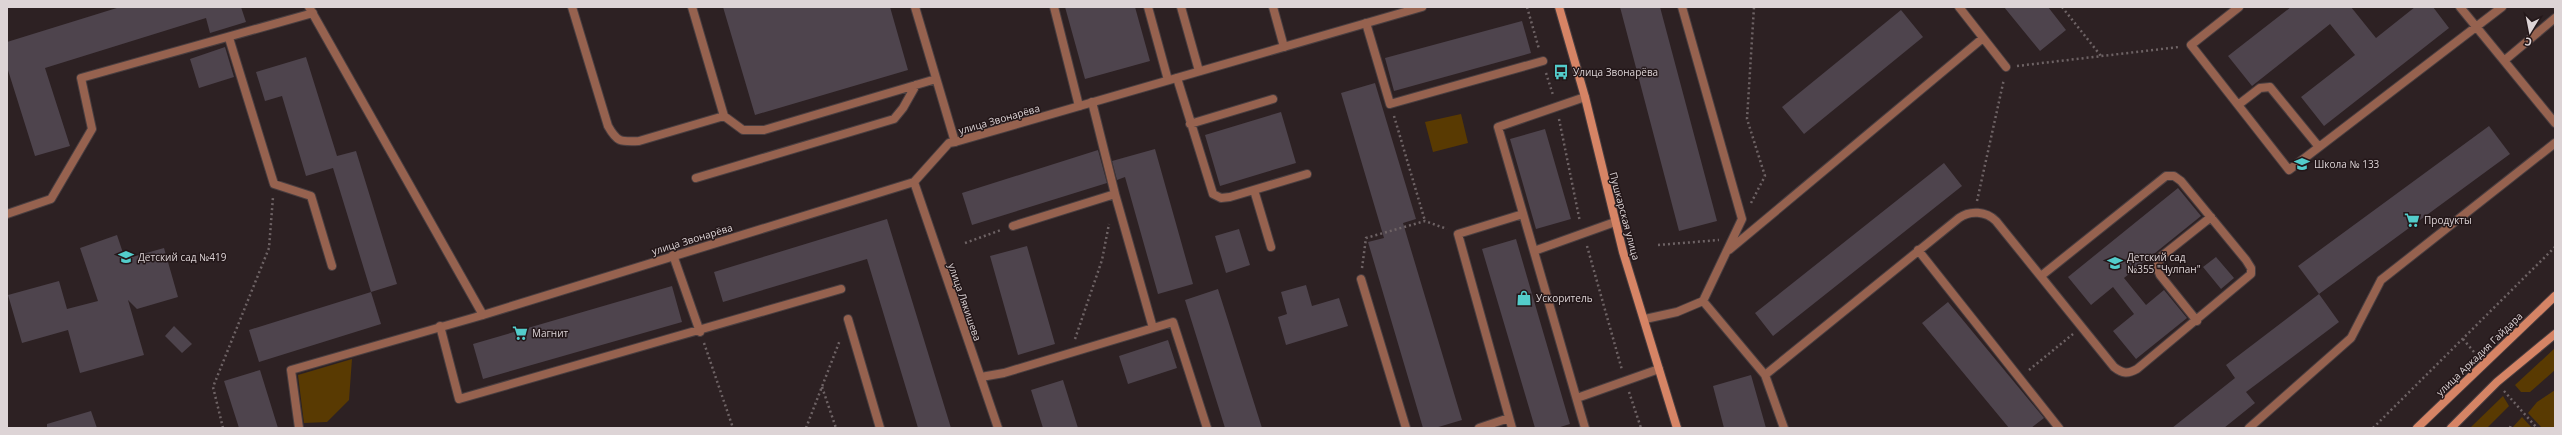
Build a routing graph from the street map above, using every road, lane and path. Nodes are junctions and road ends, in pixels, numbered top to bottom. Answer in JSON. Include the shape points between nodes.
{"nodes":[{"id":1,"x":572,"y":7,"type":"edge"},
{"id":2,"x":692,"y":7,"type":"edge"},
{"id":3,"x":915,"y":7,"type":"edge"},
{"id":4,"x":1054,"y":7,"type":"edge"},
{"id":5,"x":1148,"y":7,"type":"edge"},
{"id":6,"x":1181,"y":7,"type":"edge"},
{"id":7,"x":1273,"y":7,"type":"edge"},
{"id":8,"x":1422,"y":7,"type":"edge"},
{"id":9,"x":1527,"y":7,"type":"edge"},
{"id":10,"x":1559,"y":7,"type":"edge"},
{"id":11,"x":1682,"y":7,"type":"edge"},
{"id":12,"x":1754,"y":7,"type":"edge"},
{"id":13,"x":1959,"y":7,"type":"edge"},
{"id":14,"x":2062,"y":7,"type":"edge"},
{"id":15,"x":2239,"y":7,"type":"edge"},
{"id":16,"x":2460,"y":7,"type":"edge"},
{"id":17,"x":2502,"y":7,"type":"edge"},
{"id":18,"x":1410,"y":9,"type":"edge"},
{"id":19,"x":311,"y":10,"type":"edge"},
{"id":20,"x":2555,"y":18,"type":"edge"},
{"id":21,"x":1366,"y":23,"type":"junction"},
{"id":22,"x":2476,"y":27,"type":"junction"},
{"id":23,"x":229,"y":38,"type":"junction"},
{"id":24,"x":1983,"y":38,"type":"junction"},
{"id":25,"x":2191,"y":45,"type":"junction"},
{"id":26,"x":1284,"y":47,"type":"junction"},
{"id":27,"x":2101,"y":56,"type":"junction"},
{"id":28,"x":2506,"y":60,"type":"junction"},
{"id":29,"x":1543,"y":61,"type":"junction"},
{"id":30,"x":2006,"y":67,"type":"junction"},
{"id":31,"x":1199,"y":71,"type":"junction"},
{"id":32,"x":936,"y":79,"type":"junction"},
{"id":33,"x":1173,"y":79,"type":"junction"},
{"id":34,"x":916,"y":85,"type":"junction"},
{"id":35,"x":1584,"y":97,"type":"junction"},
{"id":36,"x":1273,"y":99,"type":"dead end"},
{"id":37,"x":1092,"y":102,"type":"junction"},
{"id":38,"x":1390,"y":104,"type":"junction"},
{"id":39,"x":2238,"y":105,"type":"junction"},
{"id":40,"x":1079,"y":106,"type":"junction"},
{"id":41,"x":1557,"y":107,"type":"junction"},
{"id":42,"x":724,"y":116,"type":"junction"},
{"id":43,"x":2555,"y":123,"type":"edge"},
{"id":44,"x":1190,"y":124,"type":"junction"},
{"id":45,"x":955,"y":142,"type":"junction"},
{"id":46,"x":2555,"y":143,"type":"edge"},
{"id":47,"x":2319,"y":147,"type":"junction"},
{"id":48,"x":1307,"y":174,"type":"dead end"},
{"id":49,"x":696,"y":178,"type":"dead end"},
{"id":50,"x":914,"y":182,"type":"junction"},
{"id":51,"x":274,"y":184,"type":"junction"},
{"id":52,"x":1254,"y":190,"type":"junction"},
{"id":53,"x":1115,"y":194,"type":"junction"},
{"id":54,"x":1974,"y":213,"type":"junction"},
{"id":55,"x":7,"y":214,"type":"edge"},
{"id":56,"x":1523,"y":214,"type":"junction"},
{"id":57,"x":1111,"y":216,"type":"dead end"},
{"id":58,"x":2211,"y":217,"type":"junction"},
{"id":59,"x":1742,"y":219,"type":"junction"},
{"id":60,"x":1425,"y":221,"type":"junction"},
{"id":61,"x":1615,"y":222,"type":"junction"},
{"id":62,"x":1013,"y":226,"type":"joint"},
{"id":63,"x":1583,"y":233,"type":"junction"},
{"id":64,"x":1458,"y":234,"type":"junction"},
{"id":65,"x":1724,"y":235,"type":"dead end"},
{"id":66,"x":965,"y":243,"type":"dead end"},
{"id":67,"x":1658,"y":245,"type":"dead end"},
{"id":68,"x":1271,"y":247,"type":"dead end"},
{"id":69,"x":2555,"y":247,"type":"edge"},
{"id":70,"x":1918,"y":250,"type":"junction"},
{"id":71,"x":1534,"y":251,"type":"junction"},
{"id":72,"x":1728,"y":251,"type":"junction"},
{"id":73,"x":673,"y":255,"type":"junction"},
{"id":74,"x":332,"y":266,"type":"dead end"},
{"id":75,"x":2041,"y":276,"type":"junction"},
{"id":76,"x":1361,"y":279,"type":"joint"},
{"id":77,"x":840,"y":290,"type":"dead end"},
{"id":78,"x":2555,"y":296,"type":"edge"},
{"id":79,"x":1703,"y":301,"type":"junction"},
{"id":80,"x":483,"y":315,"type":"junction"},
{"id":81,"x":848,"y":319,"type":"joint"},
{"id":82,"x":1645,"y":319,"type":"junction"},
{"id":83,"x":2197,"y":321,"type":"junction"},
{"id":84,"x":440,"y":326,"type":"junction"},
{"id":85,"x":2082,"y":327,"type":"junction"},
{"id":86,"x":1153,"y":328,"type":"junction"},
{"id":87,"x":700,"y":332,"type":"junction"},
{"id":88,"x":2555,"y":334,"type":"edge"},
{"id":89,"x":2463,"y":339,"type":"junction"},
{"id":90,"x":2474,"y":352,"type":"dead end"},
{"id":91,"x":1070,"y":353,"type":"junction"},
{"id":92,"x":2030,"y":368,"type":"dead end"},
{"id":93,"x":1658,"y":369,"type":"junction"},
{"id":94,"x":1765,"y":375,"type":"junction"},
{"id":95,"x":981,"y":377,"type":"junction"},
{"id":96,"x":1624,"y":379,"type":"junction"},
{"id":97,"x":822,"y":386,"type":"junction"},
{"id":98,"x":2503,"y":389,"type":"dead end"},
{"id":99,"x":1577,"y":398,"type":"junction"},
{"id":100,"x":1509,"y":418,"type":"junction"},
{"id":101,"x":2511,"y":423,"type":"dead end"},
{"id":102,"x":223,"y":428,"type":"edge"},
{"id":103,"x":299,"y":428,"type":"edge"},
{"id":104,"x":733,"y":428,"type":"edge"},
{"id":105,"x":806,"y":428,"type":"edge"},
{"id":106,"x":836,"y":428,"type":"edge"},
{"id":107,"x":880,"y":428,"type":"edge"},
{"id":108,"x":998,"y":428,"type":"edge"},
{"id":109,"x":1207,"y":428,"type":"edge"},
{"id":110,"x":1406,"y":428,"type":"edge"},
{"id":111,"x":1479,"y":428,"type":"edge"},
{"id":112,"x":1512,"y":428,"type":"edge"},
{"id":113,"x":1585,"y":428,"type":"edge"},
{"id":114,"x":1641,"y":428,"type":"edge"},
{"id":115,"x":1677,"y":428,"type":"edge"},
{"id":116,"x":1784,"y":428,"type":"edge"},
{"id":117,"x":2059,"y":428,"type":"edge"},
{"id":118,"x":2249,"y":428,"type":"edge"},
{"id":119,"x":2374,"y":428,"type":"edge"},
{"id":120,"x":2417,"y":428,"type":"edge"},
{"id":121,"x":2451,"y":428,"type":"edge"},
{"id":122,"x":2510,"y":428,"type":"edge"},
{"id":123,"x":2537,"y":428,"type":"edge"}],
"edges":[{"from":1,"to":42,"type":"street","via":[[608,126],[615,138],[624,142],[639,141]]},
{"from":2,"to":42,"type":"street"},
{"from":3,"to":32,"type":"street"},
{"from":4,"to":40,"type":"street"},
{"from":5,"to":33,"type":"street"},
{"from":6,"to":31,"type":"street"},
{"from":7,"to":26,"type":"street"},
{"from":8,"to":18,"type":"street","name":"улица Звонарёва"},
{"from":9,"to":29,"type":"path"},
{"from":10,"to":35,"type":"main road","name":"Пушкарская улица"},
{"from":11,"to":59,"type":"street"},
{"from":12,"to":59,"type":"path","via":[[1747,119],[1765,176]]},
{"from":13,"to":24,"type":"street"},
{"from":14,"to":27,"type":"path"},
{"from":15,"to":25,"type":"street"},
{"from":16,"to":22,"type":"street"},
{"from":17,"to":22,"type":"street"},
{"from":18,"to":21,"type":"street","name":"улица Звонарёва"},
{"from":19,"to":23,"type":"street"},
{"from":19,"to":80,"type":"street"},
{"from":20,"to":28,"type":"street"},
{"from":21,"to":26,"type":"street","name":"улица Звонарёва"},
{"from":21,"to":38,"type":"street"},
{"from":22,"to":28,"type":"street"},
{"from":22,"to":47,"type":"street"},
{"from":23,"to":51,"type":"street"},
{"from":23,"to":55,"type":"street","via":[[81,78],[92,129],[51,199]]},
{"from":24,"to":30,"type":"street"},
{"from":24,"to":72,"type":"street"},
{"from":25,"to":27,"type":"path"},
{"from":25,"to":39,"type":"street"},
{"from":26,"to":31,"type":"street","name":"улица Звонарёва"},
{"from":27,"to":30,"type":"path"},
{"from":28,"to":43,"type":"street"},
{"from":29,"to":38,"type":"street"},
{"from":29,"to":41,"type":"path"},
{"from":30,"to":54,"type":"path"},
{"from":31,"to":33,"type":"street","name":"улица Звонарёва"},
{"from":32,"to":34,"type":"street"},
{"from":32,"to":45,"type":"street"},
{"from":33,"to":37,"type":"street","name":"улица Звонарёва"},
{"from":33,"to":44,"type":"street"},
{"from":34,"to":42,"type":"street","via":[[754,131],[743,130]]},
{"from":34,"to":49,"type":"street","via":[[894,119]]},
{"from":35,"to":41,"type":"street"},
{"from":35,"to":61,"type":"main road","name":"Пушкарская улица"},
{"from":36,"to":44,"type":"street"},
{"from":37,"to":40,"type":"street","name":"улица Звонарёва"},
{"from":37,"to":53,"type":"street"},
{"from":38,"to":60,"type":"path"},
{"from":39,"to":47,"type":"street","via":[[2260,88],[2270,87]]},
{"from":39,"to":47,"type":"street","via":[[2289,170]]},
{"from":40,"to":45,"type":"street","name":"улица Звонарёва"},
{"from":41,"to":56,"type":"street","via":[[1498,127]]},
{"from":41,"to":63,"type":"path"},
{"from":44,"to":52,"type":"street","via":[[1214,194],[1226,197]]},
{"from":45,"to":50,"type":"street","name":"улица Звонарёва","via":[[949,143]]},
{"from":46,"to":118,"type":"street","via":[[2381,280],[2351,338]]},
{"from":48,"to":52,"type":"street"},
{"from":50,"to":73,"type":"street","name":"улица Звонарёва"},
{"from":50,"to":95,"type":"street","name":"улица Лякишева"},
{"from":51,"to":74,"type":"street","via":[[310,196]]},
{"from":51,"to":102,"type":"path","via":[[269,248],[213,387]]},
{"from":52,"to":68,"type":"street"},
{"from":53,"to":62,"type":"street"},
{"from":53,"to":86,"type":"street"},
{"from":54,"to":70,"type":"street","via":[[1958,218]]},
{"from":54,"to":75,"type":"street","via":[[1992,217]]},
{"from":56,"to":64,"type":"street"},
{"from":56,"to":71,"type":"street"},
{"from":57,"to":91,"type":"path","via":[[1102,260]]},
{"from":58,"to":75,"type":"street","via":[[2181,181],[2174,176],[2166,176]]},
{"from":58,"to":83,"type":"street","via":[[2246,260],[2251,268],[2251,274]]},
{"from":58,"to":83,"type":"street","via":[[2162,256],[2157,268]]},
{"from":59,"to":72,"type":"street"},
{"from":60,"to":64,"type":"path"},
{"from":60,"to":76,"type":"path","via":[[1366,238]]},
{"from":61,"to":63,"type":"street"},
{"from":61,"to":82,"type":"main road","name":"Пушкарская улица"},
{"from":62,"to":66,"type":"path"},
{"from":63,"to":71,"type":"street"},
{"from":63,"to":96,"type":"path"},
{"from":64,"to":100,"type":"street"},
{"from":65,"to":67,"type":"path","via":[[1719,240]]},
{"from":69,"to":89,"type":"path"},
{"from":70,"to":94,"type":"street"},
{"from":70,"to":117,"type":"street"},
{"from":71,"to":99,"type":"street"},
{"from":72,"to":79,"type":"street"},
{"from":73,"to":80,"type":"street","name":"улица Звонарёва"},
{"from":73,"to":87,"type":"street"},
{"from":75,"to":85,"type":"street"},
{"from":76,"to":110,"type":"street"},
{"from":77,"to":87,"type":"street"},
{"from":78,"to":120,"type":"main road","name":"улица Аркадия Гайдара"},
{"from":79,"to":82,"type":"street","via":[[1677,312]]},
{"from":79,"to":94,"type":"street"},
{"from":80,"to":84,"type":"street","name":"улица Звонарёва"},
{"from":81,"to":97,"type":"path"},
{"from":81,"to":107,"type":"street"},
{"from":82,"to":93,"type":"main road","name":"Пушкарская улица"},
{"from":83,"to":85,"type":"street","via":[[2130,373],[2121,373],[2114,367]]},
{"from":84,"to":87,"type":"street","via":[[459,400]]},
{"from":84,"to":103,"type":"street","name":"улица Звонарёва","via":[[290,370]]},
{"from":85,"to":92,"type":"path"},
{"from":86,"to":91,"type":"street"},
{"from":86,"to":109,"type":"street","via":[[1173,322]]},
{"from":87,"to":104,"type":"path"},
{"from":88,"to":121,"type":"main road","via":[[2497,382]]},
{"from":89,"to":90,"type":"path"},
{"from":89,"to":119,"type":"path"},
{"from":91,"to":95,"type":"street"},
{"from":93,"to":96,"type":"street"},
{"from":93,"to":115,"type":"main road","name":"Пушкарская улица"},
{"from":94,"to":116,"type":"street"},
{"from":95,"to":108,"type":"street","name":"улица Лякишева"},
{"from":96,"to":99,"type":"street"},
{"from":96,"to":114,"type":"path"},
{"from":97,"to":105,"type":"path"},
{"from":97,"to":106,"type":"path"},
{"from":98,"to":123,"type":"path"},
{"from":99,"to":113,"type":"street"},
{"from":100,"to":111,"type":"street"},
{"from":100,"to":112,"type":"street"},
{"from":101,"to":122,"type":"path"}]}
